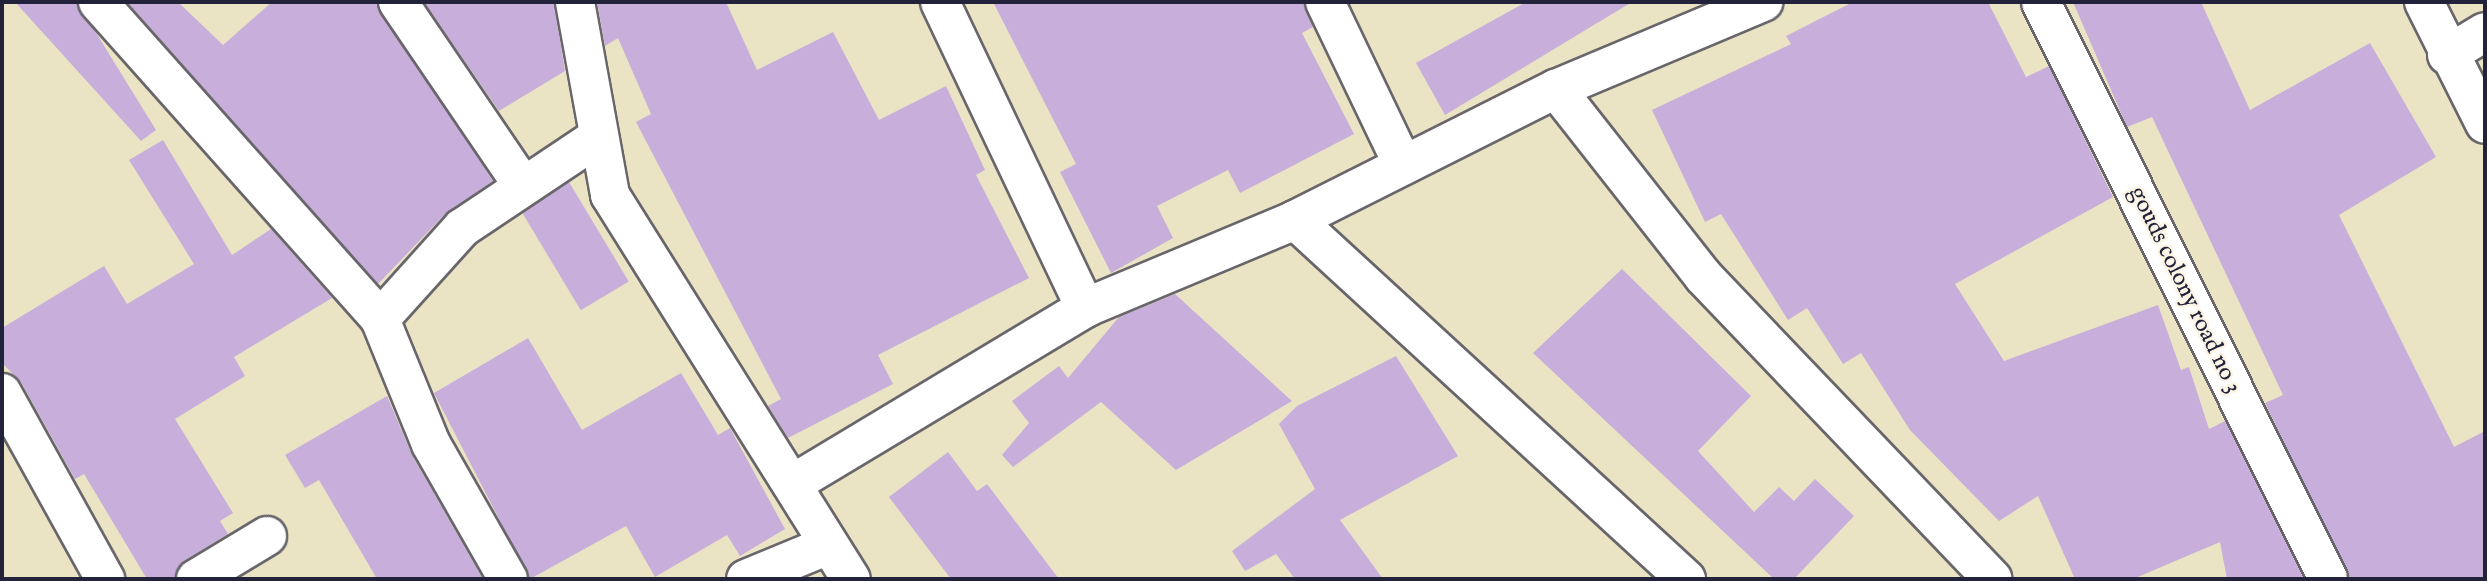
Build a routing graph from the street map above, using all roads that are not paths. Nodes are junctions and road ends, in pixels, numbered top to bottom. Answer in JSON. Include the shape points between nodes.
{"nodes":[{"id":1,"x":98,"y":2,"type":"edge"},
{"id":2,"x":398,"y":2,"type":"edge"},
{"id":3,"x":575,"y":2,"type":"edge"},
{"id":4,"x":940,"y":2,"type":"edge"},
{"id":5,"x":1325,"y":2,"type":"edge"},
{"id":6,"x":1763,"y":2,"type":"edge"},
{"id":7,"x":2041,"y":2,"type":"edge"},
{"id":8,"x":2424,"y":2,"type":"edge"},
{"id":9,"x":1688,"y":17,"type":"edge"},
{"id":10,"x":2485,"y":32,"type":"edge"},
{"id":11,"x":2447,"y":55,"type":"junction"},
{"id":12,"x":1556,"y":89,"type":"junction"},
{"id":13,"x":2485,"y":124,"type":"edge"},
{"id":14,"x":595,"y":139,"type":"junction"},
{"id":15,"x":1403,"y":165,"type":"junction"},
{"id":16,"x":523,"y":186,"type":"junction"},
{"id":17,"x":1295,"y":220,"type":"junction"},
{"id":18,"x":1085,"y":308,"type":"junction"},
{"id":19,"x":380,"y":319,"type":"junction"},
{"id":20,"x":4,"y":403,"type":"edge"},
{"id":21,"x":794,"y":483,"type":"junction"},
{"id":22,"x":267,"y":536,"type":"dead end"},
{"id":23,"x":826,"y":546,"type":"junction"},
{"id":24,"x":106,"y":579,"type":"edge"},
{"id":25,"x":196,"y":579,"type":"edge"},
{"id":26,"x":508,"y":579,"type":"edge"},
{"id":27,"x":746,"y":579,"type":"edge"},
{"id":28,"x":851,"y":579,"type":"edge"},
{"id":29,"x":1686,"y":579,"type":"edge"},
{"id":30,"x":1993,"y":579,"type":"edge"},
{"id":31,"x":2328,"y":579,"type":"edge"}],
"edges":[{"from":1,"to":19,"type":"street"},
{"from":2,"to":16,"type":"street"},
{"from":3,"to":14,"type":"street"},
{"from":4,"to":18,"type":"street"},
{"from":5,"to":15,"type":"street"},
{"from":6,"to":9,"type":"street"},
{"from":7,"to":31,"type":"street","name":"gouds colony road no 3"},
{"from":8,"to":11,"type":"street"},
{"from":9,"to":12,"type":"street"},
{"from":10,"to":11,"type":"street"},
{"from":11,"to":13,"type":"street"},
{"from":12,"to":15,"type":"street"},
{"from":12,"to":30,"type":"street","via":[[1703,276]]},
{"from":14,"to":16,"type":"street"},
{"from":14,"to":21,"type":"street","via":[[610,195]]},
{"from":15,"to":17,"type":"street"},
{"from":16,"to":19,"type":"street","via":[[462,228]]},
{"from":17,"to":18,"type":"street"},
{"from":17,"to":29,"type":"street"},
{"from":18,"to":21,"type":"street"},
{"from":19,"to":26,"type":"street","via":[[431,444]]},
{"from":20,"to":24,"type":"street"},
{"from":21,"to":23,"type":"street"},
{"from":22,"to":25,"type":"street"},
{"from":23,"to":27,"type":"street"},
{"from":23,"to":28,"type":"street"}]}
